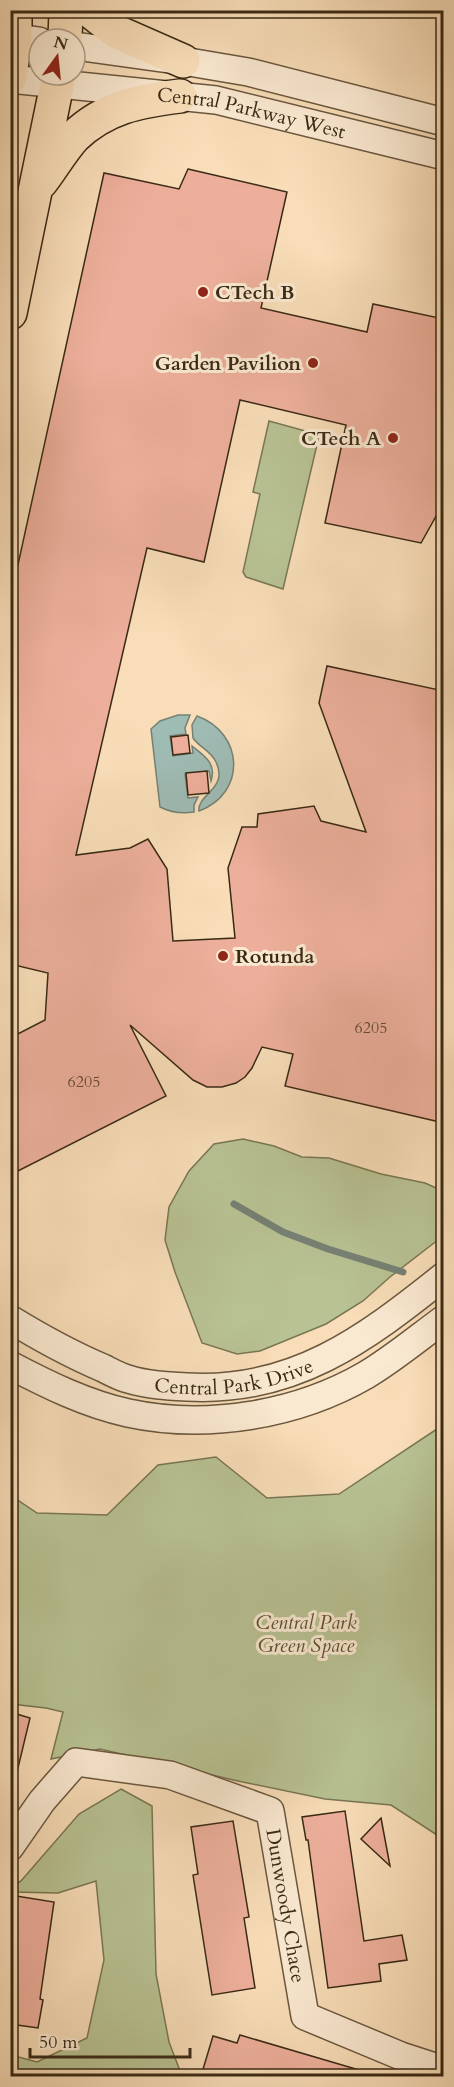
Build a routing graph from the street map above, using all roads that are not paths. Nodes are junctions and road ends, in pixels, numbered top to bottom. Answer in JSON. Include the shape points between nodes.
{"nodes":[{"id":1,"x":66,"y":10,"type":"edge"},
{"id":2,"x":89,"y":10,"type":"edge"},
{"id":3,"x":65,"y":27,"type":"edge"},
{"id":4,"x":20,"y":32,"type":"edge"},
{"id":5,"x":87,"y":48,"type":"edge"},
{"id":6,"x":183,"y":61,"type":"junction"},
{"id":7,"x":10,"y":78,"type":"edge"},
{"id":8,"x":27,"y":79,"type":"edge"},
{"id":9,"x":87,"y":84,"type":"edge"},
{"id":10,"x":58,"y":87,"type":"edge"},
{"id":11,"x":180,"y":96,"type":"junction"},
{"id":12,"x":394,"y":108,"type":"junction"},
{"id":13,"x":444,"y":122,"type":"edge"},
{"id":14,"x":384,"y":140,"type":"junction"},
{"id":15,"x":444,"y":156,"type":"edge"},
{"id":16,"x":36,"y":188,"type":"junction"},
{"id":17,"x":10,"y":314,"type":"edge"},
{"id":18,"x":444,"y":1276,"type":"edge"},
{"id":19,"x":444,"y":1318,"type":"edge"},
{"id":20,"x":10,"y":1319,"type":"edge"},
{"id":21,"x":10,"y":1365,"type":"edge"},
{"id":22,"x":10,"y":1847,"type":"edge"},
{"id":23,"x":444,"y":2070,"type":"edge"}],
"edges":[{"from":1,"to":3,"type":"main road"},
{"from":2,"to":6,"type":"main road","via":[[117,32]]},
{"from":4,"to":7,"type":"main road"},
{"from":5,"to":6,"type":"street","name":"Central Parkway West"},
{"from":6,"to":12,"type":"street","name":"Central Parkway West","via":[[248,72]]},
{"from":7,"to":8,"type":"street","name":"Central Parkway West"},
{"from":9,"to":11,"type":"street","name":"Central Parkway West"},
{"from":10,"to":16,"type":"main road"},
{"from":11,"to":14,"type":"street","name":"Central Parkway West","via":[[216,100]]},
{"from":11,"to":16,"type":"main road","via":[[140,101],[102,115],[74,138]]},
{"from":12,"to":13,"type":"street"},
{"from":12,"to":14,"type":"street"},
{"from":14,"to":15,"type":"street","name":"Central Parkway West"},
{"from":16,"to":17,"type":"main road"},
{"from":18,"to":20,"type":"street","name":"Central Park Drive","via":[[353,1344],[307,1368],[257,1383],[210,1388],[162,1386],[128,1379],[67,1353]]},
{"from":19,"to":21,"type":"street","name":"Central Park Drive","via":[[366,1375],[327,1394],[286,1408],[233,1418],[177,1420],[129,1413],[84,1400]]},
{"from":22,"to":23,"type":"street","name":"Dunwoody Chace","via":[[76,1762],[170,1775],[270,1811],[305,2016]]}]}
